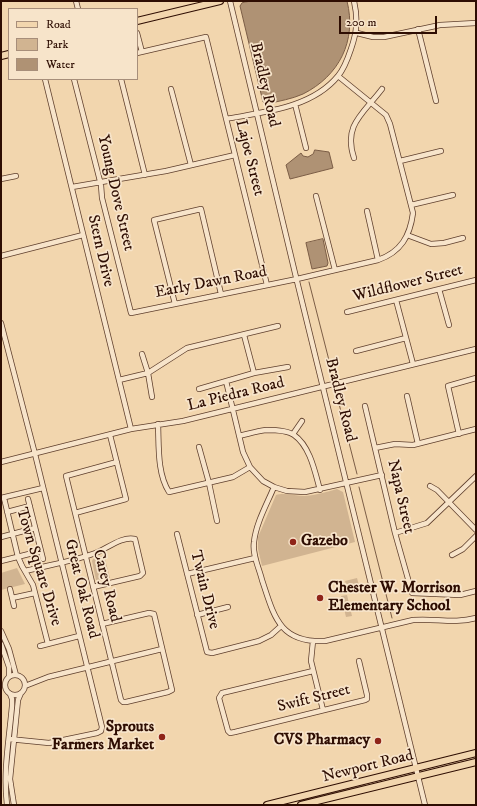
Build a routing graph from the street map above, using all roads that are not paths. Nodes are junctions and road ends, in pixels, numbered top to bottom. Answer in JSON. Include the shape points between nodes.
{"nodes":[{"id":1,"x":220,"y":1,"type":"edge"},
{"id":2,"x":230,"y":1,"type":"edge"},
{"id":3,"x":354,"y":1,"type":"edge"},
{"id":4,"x":138,"y":22,"type":"edge"},
{"id":5,"x":476,"y":23,"type":"edge"},
{"id":6,"x":418,"y":29,"type":"junction"},
{"id":7,"x":357,"y":33,"type":"junction"},
{"id":8,"x":138,"y":43,"type":"edge"},
{"id":9,"x":139,"y":53,"type":"edge"},
{"id":10,"x":338,"y":76,"type":"junction"},
{"id":11,"x":45,"y":80,"type":"edge"},
{"id":12,"x":74,"y":80,"type":"edge"},
{"id":13,"x":121,"y":80,"type":"edge"},
{"id":14,"x":171,"y":88,"type":"dead end"},
{"id":15,"x":382,"y":89,"type":"dead end"},
{"id":16,"x":436,"y":102,"type":"dead end"},
{"id":17,"x":295,"y":104,"type":"junction"},
{"id":18,"x":371,"y":104,"type":"junction"},
{"id":19,"x":257,"y":113,"type":"junction"},
{"id":20,"x":226,"y":120,"type":"junction"},
{"id":21,"x":306,"y":148,"type":"dead end"},
{"id":22,"x":441,"y":151,"type":"dead end"},
{"id":23,"x":235,"y":155,"type":"junction"},
{"id":24,"x":354,"y":158,"type":"dead end"},
{"id":25,"x":400,"y":161,"type":"junction"},
{"id":26,"x":191,"y":165,"type":"junction"},
{"id":27,"x":145,"y":175,"type":"junction"},
{"id":28,"x":16,"y":176,"type":"dead end"},
{"id":29,"x":1,"y":179,"type":"edge"},
{"id":30,"x":100,"y":183,"type":"junction"},
{"id":31,"x":72,"y":187,"type":"junction"},
{"id":32,"x":453,"y":195,"type":"dead end"},
{"id":33,"x":316,"y":196,"type":"dead end"},
{"id":34,"x":411,"y":205,"type":"junction"},
{"id":35,"x":367,"y":211,"type":"dead end"},
{"id":36,"x":82,"y":235,"type":"junction"},
{"id":37,"x":407,"y":235,"type":"junction"},
{"id":38,"x":463,"y":238,"type":"dead end"},
{"id":39,"x":1,"y":256,"type":"edge"},
{"id":40,"x":378,"y":260,"type":"junction"},
{"id":41,"x":335,"y":270,"type":"junction"},
{"id":42,"x":297,"y":279,"type":"junction"},
{"id":43,"x":476,"y":280,"type":"edge"},
{"id":44,"x":267,"y":285,"type":"junction"},
{"id":45,"x":439,"y":289,"type":"junction"},
{"id":46,"x":221,"y":294,"type":"junction"},
{"id":47,"x":396,"y":300,"type":"junction"},
{"id":48,"x":175,"y":304,"type":"junction"},
{"id":49,"x":347,"y":312,"type":"dead end"},
{"id":50,"x":131,"y":313,"type":"joint"},
{"id":51,"x":1,"y":323,"type":"edge"},
{"id":52,"x":449,"y":325,"type":"dead end"},
{"id":53,"x":278,"y":326,"type":"dead end"},
{"id":54,"x":244,"y":335,"type":"junction"},
{"id":55,"x":406,"y":338,"type":"junction"},
{"id":56,"x":476,"y":349,"type":"edge"},
{"id":57,"x":356,"y":351,"type":"dead end"},
{"id":58,"x":142,"y":354,"type":"dead end"},
{"id":59,"x":413,"y":364,"type":"junction"},
{"id":60,"x":288,"y":367,"type":"dead end"},
{"id":61,"x":148,"y":373,"type":"junction"},
{"id":62,"x":254,"y":373,"type":"junction"},
{"id":63,"x":476,"y":378,"type":"edge"},
{"id":64,"x":119,"y":380,"type":"junction"},
{"id":65,"x":226,"y":381,"type":"junction"},
{"id":66,"x":324,"y":386,"type":"junction"},
{"id":67,"x":198,"y":389,"type":"dead end"},
{"id":68,"x":152,"y":396,"type":"dead end"},
{"id":69,"x":407,"y":396,"type":"dead end"},
{"id":70,"x":365,"y":406,"type":"dead end"},
{"id":71,"x":233,"y":409,"type":"junction"},
{"id":72,"x":302,"y":420,"type":"dead end"},
{"id":73,"x":158,"y":424,"type":"junction"},
{"id":74,"x":131,"y":429,"type":"junction"},
{"id":75,"x":476,"y":430,"type":"edge"},
{"id":76,"x":293,"y":434,"type":"junction"},
{"id":77,"x":459,"y":434,"type":"junction"},
{"id":78,"x":110,"y":435,"type":"junction"},
{"id":79,"x":239,"y":436,"type":"junction"},
{"id":80,"x":418,"y":444,"type":"junction"},
{"id":81,"x":199,"y":447,"type":"dead end"},
{"id":82,"x":375,"y":448,"type":"junction"},
{"id":83,"x":35,"y":454,"type":"junction"},
{"id":84,"x":1,"y":462,"type":"edge"},
{"id":85,"x":117,"y":462,"type":"junction"},
{"id":86,"x":250,"y":467,"type":"junction"},
{"id":87,"x":382,"y":475,"type":"junction"},
{"id":88,"x":476,"y":476,"type":"edge"},
{"id":89,"x":209,"y":483,"type":"junction"},
{"id":90,"x":347,"y":483,"type":"junction"},
{"id":91,"x":430,"y":486,"type":"dead end"},
{"id":92,"x":274,"y":487,"type":"junction"},
{"id":93,"x":43,"y":488,"type":"junction"},
{"id":94,"x":320,"y":490,"type":"junction"},
{"id":95,"x":2,"y":498,"type":"edge"},
{"id":96,"x":28,"y":499,"type":"dead end"},
{"id":97,"x":450,"y":502,"type":"junction"},
{"id":98,"x":30,"y":506,"type":"junction"},
{"id":99,"x":7,"y":512,"type":"junction"},
{"id":100,"x":75,"y":513,"type":"junction"},
{"id":101,"x":216,"y":521,"type":"dead end"},
{"id":102,"x":35,"y":528,"type":"junction"},
{"id":103,"x":476,"y":530,"type":"edge"},
{"id":104,"x":395,"y":533,"type":"junction"},
{"id":105,"x":13,"y":534,"type":"junction"},
{"id":106,"x":177,"y":534,"type":"dead end"},
{"id":107,"x":476,"y":536,"type":"edge"},
{"id":108,"x":1,"y":537,"type":"edge"},
{"id":109,"x":41,"y":551,"type":"junction"},
{"id":110,"x":452,"y":555,"type":"dead end"},
{"id":111,"x":85,"y":556,"type":"junction"},
{"id":112,"x":18,"y":557,"type":"junction"},
{"id":113,"x":255,"y":558,"type":"junction"},
{"id":114,"x":43,"y":559,"type":"dead end"},
{"id":115,"x":1,"y":561,"type":"edge"},
{"id":116,"x":61,"y":562,"type":"junction"},
{"id":117,"x":25,"y":571,"type":"junction"},
{"id":118,"x":187,"y":574,"type":"junction"},
{"id":119,"x":93,"y":587,"type":"junction"},
{"id":120,"x":10,"y":589,"type":"dead end"},
{"id":121,"x":476,"y":591,"type":"edge"},
{"id":122,"x":35,"y":593,"type":"junction"},
{"id":123,"x":12,"y":598,"type":"junction"},
{"id":124,"x":14,"y":606,"type":"dead end"},
{"id":125,"x":228,"y":607,"type":"dead end"},
{"id":126,"x":197,"y":615,"type":"junction"},
{"id":127,"x":476,"y":618,"type":"edge"},
{"id":128,"x":102,"y":624,"type":"junction"},
{"id":129,"x":281,"y":626,"type":"junction"},
{"id":130,"x":382,"y":627,"type":"junction"},
{"id":131,"x":1,"y":631,"type":"edge"},
{"id":132,"x":79,"y":636,"type":"junction"},
{"id":133,"x":312,"y":641,"type":"junction"},
{"id":134,"x":1,"y":644,"type":"edge"},
{"id":135,"x":48,"y":644,"type":"junction"},
{"id":136,"x":40,"y":646,"type":"dead end"},
{"id":137,"x":162,"y":649,"type":"junction"},
{"id":138,"x":111,"y":661,"type":"junction"},
{"id":139,"x":359,"y":661,"type":"dead end"},
{"id":140,"x":87,"y":667,"type":"junction"},
{"id":141,"x":313,"y":671,"type":"junction"},
{"id":142,"x":16,"y":675,"type":"junction"},
{"id":143,"x":9,"y":677,"type":"junction"},
{"id":144,"x":48,"y":677,"type":"junction"},
{"id":145,"x":24,"y":680,"type":"junction"},
{"id":146,"x":3,"y":686,"type":"edge"},
{"id":147,"x":25,"y":686,"type":"junction"},
{"id":148,"x":1,"y":691,"type":"edge"},
{"id":149,"x":8,"y":692,"type":"junction"},
{"id":150,"x":21,"y":693,"type":"junction"},
{"id":151,"x":323,"y":710,"type":"junction"},
{"id":152,"x":11,"y":739,"type":"junction"},
{"id":153,"x":476,"y":753,"type":"edge"},
{"id":154,"x":476,"y":762,"type":"edge"},
{"id":155,"x":416,"y":768,"type":"junction"},
{"id":156,"x":418,"y":776,"type":"junction"},
{"id":157,"x":5,"y":790,"type":"junction"},
{"id":158,"x":7,"y":805,"type":"edge"},
{"id":159,"x":13,"y":805,"type":"edge"},
{"id":160,"x":267,"y":805,"type":"edge"},
{"id":161,"x":301,"y":805,"type":"edge"},
{"id":162,"x":426,"y":805,"type":"edge"}],
"edges":[{"from":1,"to":4,"type":"main road"},
{"from":2,"to":19,"type":"street","name":"Bradley Road"},
{"from":3,"to":7,"type":"street","via":[[357,11]]},
{"from":5,"to":6,"type":"street"},
{"from":6,"to":7,"type":"street","via":[[384,37]]},
{"from":6,"to":16,"type":"street"},
{"from":7,"to":10,"type":"street"},
{"from":8,"to":9,"type":"street"},
{"from":9,"to":20,"type":"street","name":"Lajoe Street","via":[[206,37]]},
{"from":10,"to":17,"type":"street","via":[[323,89]]},
{"from":10,"to":18,"type":"street"},
{"from":11,"to":31,"type":"street","name":"Stern Drive"},
{"from":12,"to":30,"type":"street","name":"Young Dove Street"},
{"from":13,"to":27,"type":"street"},
{"from":14,"to":26,"type":"street"},
{"from":15,"to":18,"type":"street"},
{"from":17,"to":19,"type":"street"},
{"from":17,"to":21,"type":"street"},
{"from":18,"to":24,"type":"street","via":[[356,120],[351,132],[350,147]]},
{"from":18,"to":25,"type":"street","via":[[386,115]]},
{"from":19,"to":20,"type":"street"},
{"from":19,"to":42,"type":"street","name":"Bradley Road"},
{"from":20,"to":23,"type":"street","name":"Lajoe Street"},
{"from":22,"to":25,"type":"street"},
{"from":23,"to":26,"type":"street"},
{"from":23,"to":44,"type":"street","name":"Lajoe Street"},
{"from":25,"to":34,"type":"street"},
{"from":26,"to":27,"type":"street"},
{"from":27,"to":30,"type":"street"},
{"from":28,"to":29,"type":"street"},
{"from":30,"to":31,"type":"street"},
{"from":30,"to":50,"type":"street","name":"Young Dove Street"},
{"from":31,"to":36,"type":"street","name":"Stern Drive"},
{"from":32,"to":34,"type":"street"},
{"from":33,"to":41,"type":"street"},
{"from":34,"to":37,"type":"street","via":[[413,213]]},
{"from":35,"to":40,"type":"street"},
{"from":36,"to":39,"type":"street"},
{"from":36,"to":64,"type":"street","name":"Stern Drive"},
{"from":37,"to":38,"type":"street","via":[[431,244]]},
{"from":37,"to":40,"type":"street","name":"Early Dawn Road","via":[[388,256]]},
{"from":40,"to":41,"type":"street","name":"Early Dawn Road"},
{"from":41,"to":42,"type":"street","name":"Early Dawn Road"},
{"from":42,"to":44,"type":"street","name":"Early Dawn Road"},
{"from":42,"to":66,"type":"street","name":"Bradley Road"},
{"from":43,"to":45,"type":"street","name":"Wildflower Street"},
{"from":44,"to":46,"type":"street","name":"Early Dawn Road"},
{"from":45,"to":47,"type":"street","name":"Wildflower Street"},
{"from":45,"to":52,"type":"street"},
{"from":46,"to":48,"type":"street","name":"Early Dawn Road"},
{"from":46,"to":48,"type":"street","via":[[200,209],[154,220]]},
{"from":47,"to":49,"type":"street","name":"Wildflower Street"},
{"from":47,"to":55,"type":"street"},
{"from":48,"to":50,"type":"street","name":"Early Dawn Road"},
{"from":51,"to":83,"type":"street","name":"Great Oak Road"},
{"from":53,"to":54,"type":"street"},
{"from":54,"to":61,"type":"street","via":[[187,348]]},
{"from":54,"to":62,"type":"street"},
{"from":55,"to":57,"type":"street"},
{"from":55,"to":59,"type":"street"},
{"from":56,"to":59,"type":"street","name":"La Piedra Road"},
{"from":58,"to":61,"type":"street"},
{"from":59,"to":66,"type":"street","name":"La Piedra Road"},
{"from":60,"to":62,"type":"street"},
{"from":61,"to":64,"type":"street"},
{"from":61,"to":68,"type":"street"},
{"from":62,"to":65,"type":"street"},
{"from":63,"to":77,"type":"street","via":[[448,386]]},
{"from":64,"to":74,"type":"street","name":"Stern Drive"},
{"from":65,"to":67,"type":"street"},
{"from":65,"to":71,"type":"street"},
{"from":66,"to":71,"type":"street","name":"La Piedra Road"},
{"from":66,"to":90,"type":"street","name":"Bradley Road"},
{"from":69,"to":80,"type":"street"},
{"from":70,"to":82,"type":"street","name":"Napa Street"},
{"from":71,"to":73,"type":"street","name":"La Piedra Road"},
{"from":71,"to":79,"type":"street"},
{"from":72,"to":76,"type":"street"},
{"from":73,"to":74,"type":"street","name":"La Piedra Road"},
{"from":73,"to":89,"type":"street","via":[[161,467],[169,492]]},
{"from":74,"to":78,"type":"street","name":"La Piedra Road"},
{"from":75,"to":77,"type":"street"},
{"from":76,"to":79,"type":"street","via":[[266,430]]},
{"from":76,"to":94,"type":"street","via":[[310,457]]},
{"from":77,"to":80,"type":"street"},
{"from":78,"to":83,"type":"street","name":"La Piedra Road"},
{"from":78,"to":85,"type":"street"},
{"from":79,"to":86,"type":"street"},
{"from":80,"to":82,"type":"street","via":[[396,444]]},
{"from":81,"to":89,"type":"street"},
{"from":82,"to":87,"type":"street","name":"Napa Street"},
{"from":83,"to":84,"type":"street","name":"La Piedra Road"},
{"from":83,"to":93,"type":"street","name":"Great Oak Road"},
{"from":85,"to":100,"type":"street","name":"Carey Road","via":[[66,476]]},
{"from":85,"to":100,"type":"street","via":[[126,499]]},
{"from":86,"to":89,"type":"street","via":[[233,477]]},
{"from":86,"to":92,"type":"street","via":[[263,481]]},
{"from":87,"to":90,"type":"street"},
{"from":87,"to":104,"type":"street","name":"Napa Street"},
{"from":88,"to":97,"type":"street"},
{"from":89,"to":101,"type":"street"},
{"from":90,"to":94,"type":"street"},
{"from":90,"to":130,"type":"street","name":"Bradley Road"},
{"from":91,"to":97,"type":"street"},
{"from":92,"to":94,"type":"street","via":[[287,491]]},
{"from":92,"to":113,"type":"street","via":[[257,529],[254,543]]},
{"from":93,"to":95,"type":"street"},
{"from":93,"to":116,"type":"street","name":"Great Oak Road"},
{"from":95,"to":99,"type":"street","name":"Town Square Drive"},
{"from":96,"to":98,"type":"street"},
{"from":97,"to":103,"type":"street"},
{"from":97,"to":104,"type":"street","via":[[427,523]]},
{"from":98,"to":99,"type":"street"},
{"from":98,"to":102,"type":"street"},
{"from":99,"to":105,"type":"street","name":"Town Square Drive"},
{"from":100,"to":111,"type":"street","name":"Carey Road"},
{"from":102,"to":105,"type":"street"},
{"from":102,"to":109,"type":"street"},
{"from":104,"to":121,"type":"street","name":"Napa Street","via":[[412,593],[460,595]]},
{"from":105,"to":108,"type":"street"},
{"from":105,"to":112,"type":"street","name":"Town Square Drive"},
{"from":106,"to":118,"type":"street","name":"Twain Drive"},
{"from":107,"to":110,"type":"street"},
{"from":109,"to":112,"type":"street"},
{"from":109,"to":114,"type":"street"},
{"from":111,"to":116,"type":"street"},
{"from":111,"to":119,"type":"street","name":"Carey Road"},
{"from":111,"to":119,"type":"street","via":[[122,541],[135,539],[143,573],[140,576]]},
{"from":112,"to":115,"type":"street"},
{"from":112,"to":117,"type":"street","name":"Town Square Drive"},
{"from":113,"to":118,"type":"street"},
{"from":113,"to":129,"type":"street"},
{"from":116,"to":117,"type":"street"},
{"from":116,"to":132,"type":"street","name":"Great Oak Road"},
{"from":117,"to":122,"type":"street","name":"Town Square Drive"},
{"from":118,"to":126,"type":"street","name":"Twain Drive"},
{"from":119,"to":128,"type":"street","name":"Carey Road"},
{"from":120,"to":123,"type":"street"},
{"from":122,"to":123,"type":"street"},
{"from":122,"to":135,"type":"street","name":"Town Square Drive"},
{"from":123,"to":124,"type":"street"},
{"from":125,"to":126,"type":"street"},
{"from":126,"to":129,"type":"street","name":"Twain Drive","via":[[207,652],[212,653],[259,642]]},
{"from":127,"to":130,"type":"street","via":[[456,621],[419,619]]},
{"from":128,"to":137,"type":"street","via":[[154,614]]},
{"from":128,"to":138,"type":"street","name":"Carey Road"},
{"from":129,"to":133,"type":"street","via":[[297,638]]},
{"from":130,"to":133,"type":"street","via":[[325,641]]},
{"from":130,"to":155,"type":"street","name":"Bradley Road"},
{"from":131,"to":142,"type":"street"},
{"from":132,"to":135,"type":"street"},
{"from":132,"to":140,"type":"street","name":"Great Oak Road"},
{"from":133,"to":141,"type":"street"},
{"from":134,"to":143,"type":"street","via":[[9,667]]},
{"from":135,"to":136,"type":"street"},
{"from":137,"to":138,"type":"street"},
{"from":137,"to":138,"type":"street","name":"Carey Road","via":[[172,690],[161,694],[123,702],[120,700]]},
{"from":138,"to":140,"type":"street"},
{"from":139,"to":151,"type":"street","name":"Swift Street","via":[[367,698]]},
{"from":140,"to":144,"type":"street"},
{"from":140,"to":152,"type":"street","name":"Great Oak Road","via":[[102,730],[49,743]]},
{"from":141,"to":151,"type":"street"},
{"from":141,"to":151,"type":"street","name":"Swift Street","via":[[222,693],[219,698],[230,733]]},
{"from":142,"to":143,"type":"street"},
{"from":142,"to":145,"type":"street"},
{"from":143,"to":146,"type":"street"},
{"from":144,"to":145,"type":"street"},
{"from":144,"to":147,"type":"street"},
{"from":145,"to":147,"type":"street"},
{"from":146,"to":149,"type":"street"},
{"from":147,"to":150,"type":"street"},
{"from":148,"to":149,"type":"street"},
{"from":149,"to":150,"type":"street","via":[[15,695]]},
{"from":149,"to":152,"type":"street","via":[[12,699]]},
{"from":150,"to":152,"type":"street"},
{"from":152,"to":157,"type":"street","via":[[5,765]]},
{"from":152,"to":159,"type":"street","via":[[10,779]]},
{"from":153,"to":155,"type":"main road","name":"Newport Road"},
{"from":154,"to":156,"type":"main road","name":"Newport Road"},
{"from":155,"to":156,"type":"street","name":"Bradley Road"},
{"from":155,"to":160,"type":"main road","name":"Newport Road"},
{"from":156,"to":161,"type":"main road","name":"Newport Road"},
{"from":156,"to":162,"type":"street","name":"Bradley Road"},
{"from":157,"to":158,"type":"street"},
{"from":157,"to":159,"type":"street","via":[[9,792]]}]}
